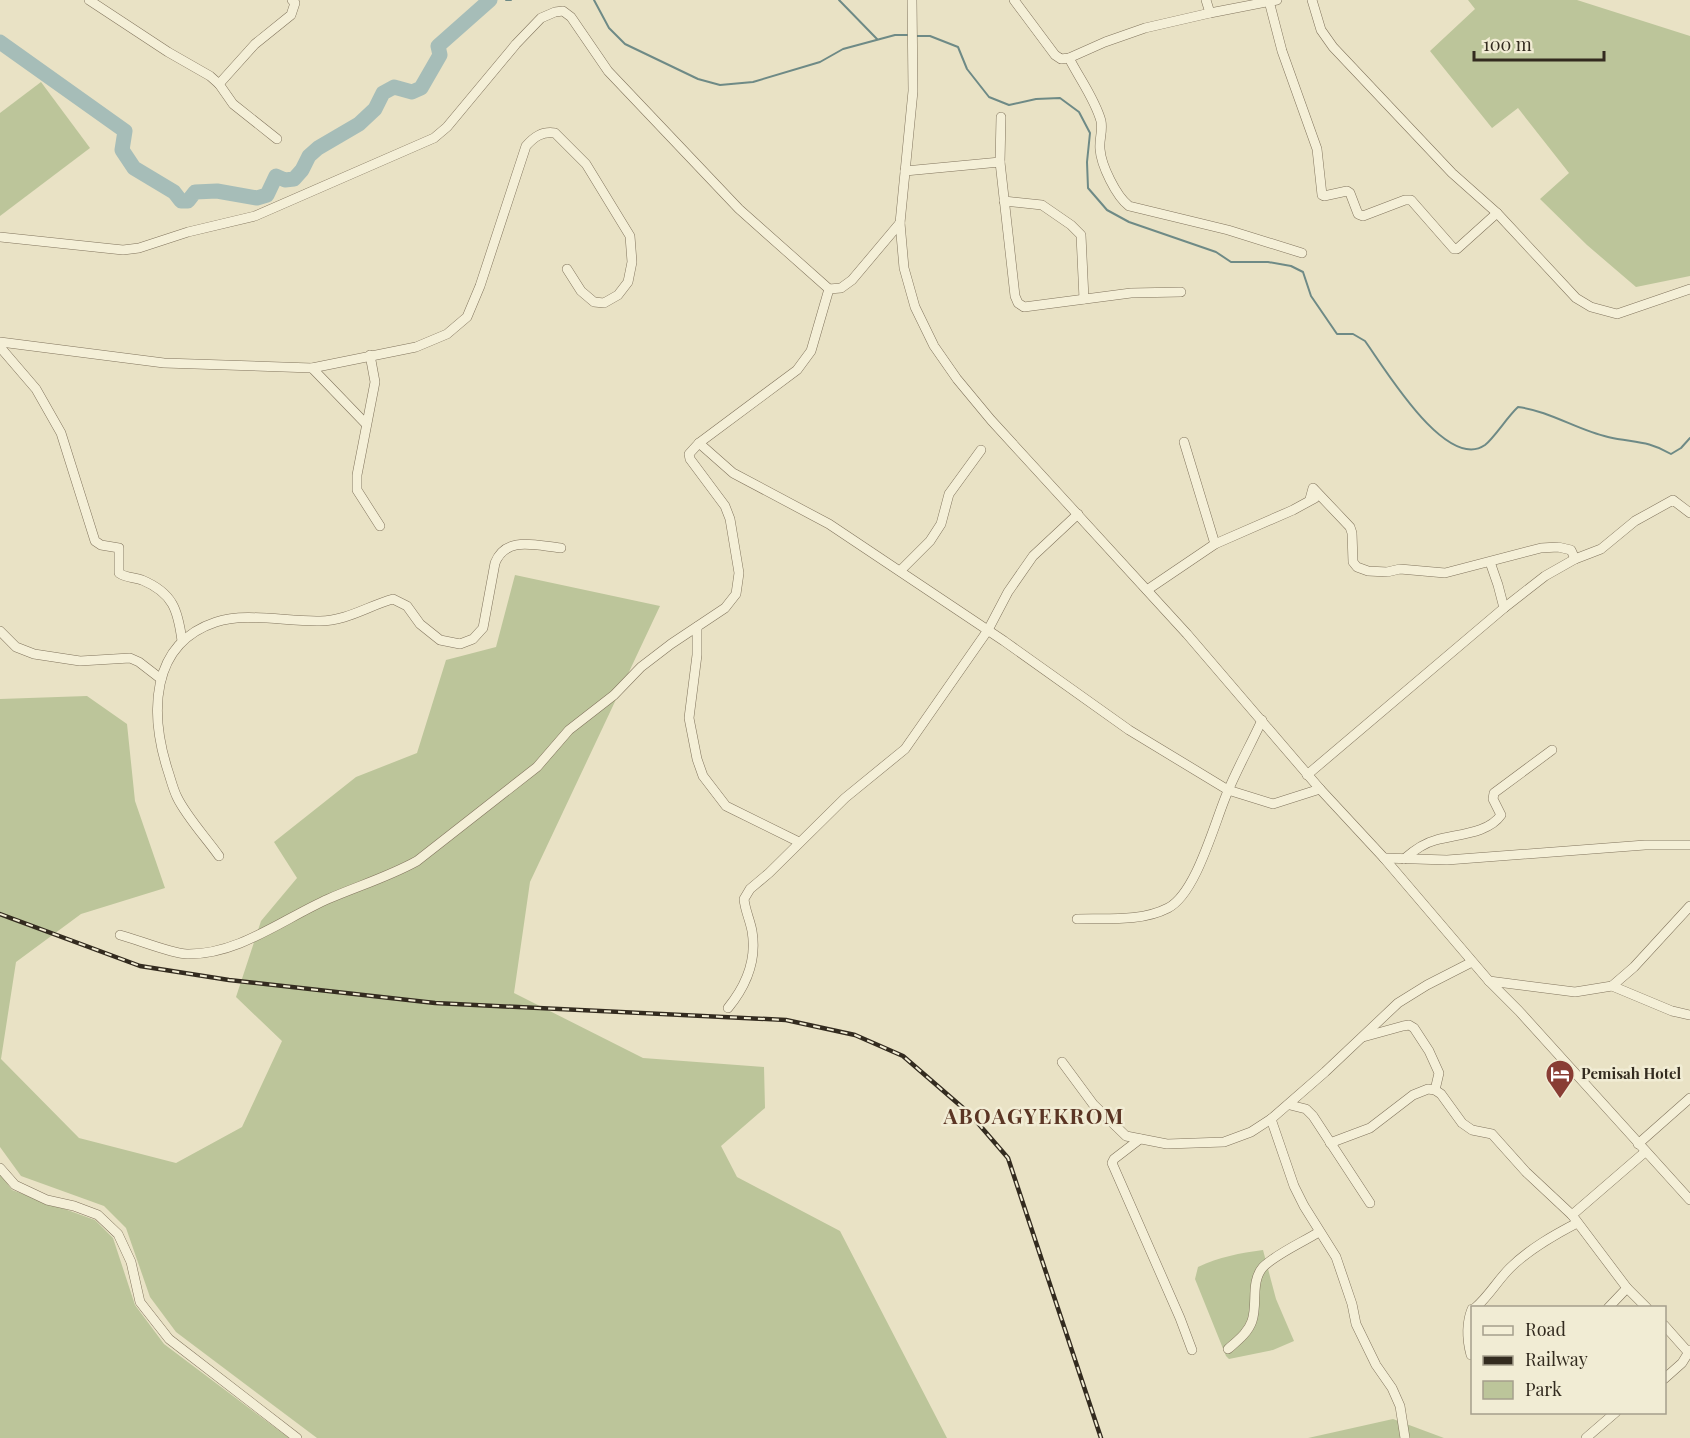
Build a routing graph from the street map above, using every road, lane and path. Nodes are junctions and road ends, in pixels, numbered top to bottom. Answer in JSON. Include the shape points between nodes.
{"nodes":[{"id":1,"x":89,"y":0,"type":"edge"},
{"id":2,"x":292,"y":0,"type":"edge"},
{"id":3,"x":912,"y":0,"type":"edge"},
{"id":4,"x":1014,"y":0,"type":"edge"},
{"id":5,"x":1206,"y":0,"type":"edge"},
{"id":6,"x":1312,"y":0,"type":"edge"},
{"id":7,"x":1273,"y":1,"type":"edge"},
{"id":8,"x":1210,"y":13,"type":"junction"},
{"id":9,"x":1069,"y":58,"type":"junction"},
{"id":10,"x":219,"y":84,"type":"junction"},
{"id":11,"x":1000,"y":117,"type":"dead end"},
{"id":12,"x":277,"y":139,"type":"dead end"},
{"id":13,"x":1000,"y":162,"type":"junction"},
{"id":14,"x":905,"y":171,"type":"junction"},
{"id":15,"x":1004,"y":201,"type":"junction"},
{"id":16,"x":1497,"y":213,"type":"junction"},
{"id":17,"x":900,"y":223,"type":"junction"},
{"id":18,"x":0,"y":237,"type":"edge"},
{"id":19,"x":1302,"y":253,"type":"dead end"},
{"id":20,"x":567,"y":269,"type":"dead end"},
{"id":21,"x":829,"y":289,"type":"junction"},
{"id":22,"x":1690,"y":289,"type":"edge"},
{"id":23,"x":1181,"y":292,"type":"dead end"},
{"id":24,"x":1084,"y":299,"type":"junction"},
{"id":25,"x":0,"y":342,"type":"edge"},
{"id":26,"x":0,"y":347,"type":"edge"},
{"id":27,"x":370,"y":355,"type":"junction"},
{"id":28,"x":312,"y":368,"type":"junction"},
{"id":29,"x":366,"y":424,"type":"junction"},
{"id":30,"x":1184,"y":442,"type":"dead end"},
{"id":31,"x":699,"y":443,"type":"junction"},
{"id":32,"x":981,"y":450,"type":"dead end"},
{"id":33,"x":1307,"y":479,"type":"dead end"},
{"id":34,"x":1313,"y":488,"type":"junction"},
{"id":35,"x":1321,"y":496,"type":"junction"},
{"id":36,"x":1310,"y":499,"type":"junction"},
{"id":37,"x":1690,"y":513,"type":"edge"},
{"id":38,"x":1078,"y":514,"type":"junction"},
{"id":39,"x":380,"y":526,"type":"dead end"},
{"id":40,"x":1215,"y":544,"type":"junction"},
{"id":41,"x":561,"y":548,"type":"dead end"},
{"id":42,"x":1575,"y":559,"type":"junction"},
{"id":43,"x":1490,"y":562,"type":"junction"},
{"id":44,"x":900,"y":572,"type":"junction"},
{"id":45,"x":1147,"y":590,"type":"junction"},
{"id":46,"x":1504,"y":608,"type":"junction"},
{"id":47,"x":697,"y":627,"type":"junction"},
{"id":48,"x":988,"y":630,"type":"junction"},
{"id":49,"x":0,"y":631,"type":"edge"},
{"id":50,"x":182,"y":641,"type":"junction"},
{"id":51,"x":160,"y":679,"type":"junction"},
{"id":52,"x":1262,"y":720,"type":"junction"},
{"id":53,"x":1552,"y":750,"type":"dead end"},
{"id":54,"x":1307,"y":775,"type":"junction"},
{"id":55,"x":1320,"y":789,"type":"junction"},
{"id":56,"x":1228,"y":790,"type":"junction"},
{"id":57,"x":799,"y":842,"type":"junction"},
{"id":58,"x":1690,"y":844,"type":"edge"},
{"id":59,"x":219,"y":856,"type":"dead end"},
{"id":60,"x":1384,"y":858,"type":"junction"},
{"id":61,"x":1404,"y":859,"type":"junction"},
{"id":62,"x":1690,"y":906,"type":"edge"},
{"id":63,"x":1077,"y":919,"type":"dead end"},
{"id":64,"x":120,"y":935,"type":"dead end"},
{"id":65,"x":1472,"y":962,"type":"junction"},
{"id":66,"x":1489,"y":981,"type":"junction"},
{"id":67,"x":1612,"y":986,"type":"junction"},
{"id":68,"x":728,"y":1008,"type":"dead end"},
{"id":69,"x":1690,"y":1015,"type":"edge"},
{"id":70,"x":1361,"y":1037,"type":"junction"},
{"id":71,"x":1062,"y":1062,"type":"dead end"},
{"id":72,"x":1435,"y":1090,"type":"junction"},
{"id":73,"x":1690,"y":1098,"type":"edge"},
{"id":74,"x":1290,"y":1105,"type":"junction"},
{"id":75,"x":1271,"y":1119,"type":"junction"},
{"id":76,"x":1140,"y":1139,"type":"junction"},
{"id":77,"x":1330,"y":1143,"type":"junction"},
{"id":78,"x":1638,"y":1144,"type":"junction"},
{"id":79,"x":1645,"y":1152,"type":"junction"},
{"id":80,"x":0,"y":1168,"type":"edge"},
{"id":81,"x":1690,"y":1200,"type":"edge"},
{"id":82,"x":1370,"y":1203,"type":"dead end"},
{"id":83,"x":1575,"y":1219,"type":"junction"},
{"id":84,"x":1319,"y":1232,"type":"junction"},
{"id":85,"x":1627,"y":1288,"type":"junction"},
{"id":86,"x":1477,"y":1306,"type":"edge"},
{"id":87,"x":1610,"y":1306,"type":"edge"},
{"id":88,"x":1645,"y":1306,"type":"edge"},
{"id":89,"x":1471,"y":1314,"type":"edge"},
{"id":90,"x":1666,"y":1326,"type":"edge"},
{"id":91,"x":1228,"y":1349,"type":"dead end"},
{"id":92,"x":1192,"y":1350,"type":"dead end"},
{"id":93,"x":1689,"y":1351,"type":"edge"},
{"id":94,"x":1471,"y":1355,"type":"dead end"},
{"id":95,"x":1666,"y":1378,"type":"edge"},
{"id":96,"x":1616,"y":1414,"type":"edge"},
{"id":97,"x":297,"y":1438,"type":"edge"},
{"id":98,"x":1405,"y":1438,"type":"edge"},
{"id":99,"x":1586,"y":1438,"type":"edge"}],
"edges":[{"from":1,"to":10,"type":"street"},
{"from":2,"to":10,"type":"street","via":[[295,3],[291,15],[255,44]]},
{"from":3,"to":14,"type":"street","via":[[913,91]]},
{"from":4,"to":9,"type":"street","via":[[1055,55]]},
{"from":5,"to":8,"type":"street"},
{"from":6,"to":16,"type":"street","via":[[1321,30],[1333,47],[1452,173]]},
{"from":7,"to":8,"type":"street"},
{"from":7,"to":16,"type":"street","via":[[1282,51],[1317,149],[1322,195],[1347,191],[1356,211],[1363,216],[1411,200],[1454,249]]},
{"from":8,"to":9,"type":"street","via":[[1145,28]]},
{"from":9,"to":19,"type":"street","via":[[1101,121],[1100,152],[1121,200],[1129,206]]},
{"from":10,"to":12,"type":"street","via":[[233,104]]},
{"from":11,"to":13,"type":"street"},
{"from":13,"to":14,"type":"street"},
{"from":13,"to":15,"type":"street"},
{"from":14,"to":17,"type":"street"},
{"from":15,"to":24,"type":"street","via":[[1042,205],[1081,235]]},
{"from":15,"to":24,"type":"street","via":[[1018,303],[1024,307]]},
{"from":16,"to":22,"type":"street","via":[[1576,298],[1591,307],[1617,314]]},
{"from":17,"to":21,"type":"street","via":[[852,280],[841,288]]},
{"from":17,"to":38,"type":"street","via":[[904,268],[915,307],[934,346],[991,420]]},
{"from":18,"to":21,"type":"street","via":[[123,250],[255,216],[434,138],[541,18],[563,11],[608,71],[739,209]]},
{"from":20,"to":27,"type":"street","via":[[581,291],[594,302],[604,303],[618,295],[628,282],[632,262],[630,236],[586,164],[555,133],[548,132],[535,136],[526,146],[467,316],[447,334],[416,347]]},
{"from":21,"to":31,"type":"street","via":[[811,351],[797,370]]},
{"from":23,"to":24,"type":"street"},
{"from":25,"to":28,"type":"street","via":[[164,363]]},
{"from":26,"to":50,"type":"street","via":[[36,389],[61,433],[95,541],[118,548],[122,576],[141,580],[171,601],[179,616]]},
{"from":27,"to":28,"type":"street"},
{"from":27,"to":29,"type":"street","via":[[375,382]]},
{"from":28,"to":29,"type":"street"},
{"from":29,"to":39,"type":"street","via":[[357,490]]},
{"from":30,"to":40,"type":"street"},
{"from":31,"to":44,"type":"street","via":[[733,473],[829,524]]},
{"from":31,"to":47,"type":"street","via":[[688,454],[725,506],[739,573],[731,601]]},
{"from":32,"to":44,"type":"street","via":[[949,494],[941,524],[930,541]]},
{"from":33,"to":34,"type":"street"},
{"from":34,"to":35,"type":"street"},
{"from":34,"to":36,"type":"street"},
{"from":35,"to":36,"type":"street"},
{"from":35,"to":43,"type":"street","via":[[1350,527],[1353,562],[1357,567],[1368,571],[1445,573]]},
{"from":36,"to":40,"type":"street"},
{"from":37,"to":42,"type":"street","via":[[1673,500],[1635,521],[1601,549]]},
{"from":38,"to":45,"type":"street"},
{"from":38,"to":48,"type":"street","via":[[1033,556]]},
{"from":40,"to":45,"type":"street"},
{"from":41,"to":50,"type":"street","via":[[518,544],[499,553],[483,628],[460,644],[440,640],[420,624],[407,606],[393,599],[355,615],[322,621],[218,621]]},
{"from":42,"to":43,"type":"street","via":[[1570,550],[1558,547],[1521,552]]},
{"from":42,"to":46,"type":"street","via":[[1545,576]]},
{"from":43,"to":46,"type":"street"},
{"from":44,"to":48,"type":"street"},
{"from":45,"to":52,"type":"street"},
{"from":46,"to":54,"type":"street"},
{"from":47,"to":57,"type":"street","via":[[689,718],[703,776],[726,806]]},
{"from":47,"to":64,"type":"street","via":[[640,667],[614,695],[569,730],[537,767],[417,861],[397,872],[222,950],[186,954]]},
{"from":48,"to":56,"type":"street","via":[[1129,730]]},
{"from":48,"to":57,"type":"street","via":[[905,749]]},
{"from":49,"to":51,"type":"street","via":[[16,647],[34,654],[80,661],[130,658]]},
{"from":50,"to":51,"type":"street"},
{"from":51,"to":59,"type":"street","via":[[160,747],[177,797]]},
{"from":52,"to":54,"type":"street"},
{"from":52,"to":56,"type":"street"},
{"from":53,"to":61,"type":"street","via":[[1494,793],[1501,815],[1497,820],[1459,836],[1422,845]]},
{"from":54,"to":55,"type":"street"},
{"from":55,"to":56,"type":"street","via":[[1274,804]]},
{"from":55,"to":60,"type":"street"},
{"from":56,"to":63,"type":"street","via":[[1211,840],[1179,900],[1153,915]]},
{"from":57,"to":68,"type":"street","via":[[744,899],[752,934],[752,956],[748,975]]},
{"from":58,"to":61,"type":"street","via":[[1447,860]]},
{"from":60,"to":61,"type":"street"},
{"from":60,"to":65,"type":"street"},
{"from":62,"to":67,"type":"street","via":[[1634,968]]},
{"from":65,"to":66,"type":"street"},
{"from":65,"to":70,"type":"street","via":[[1398,1003]]},
{"from":66,"to":67,"type":"street","via":[[1575,992]]},
{"from":66,"to":78,"type":"street"},
{"from":67,"to":69,"type":"street"},
{"from":70,"to":72,"type":"street","via":[[1408,1025],[1414,1028],[1439,1073]]},
{"from":70,"to":74,"type":"street"},
{"from":71,"to":76,"type":"street","via":[[1093,1104],[1126,1136]]},
{"from":72,"to":77,"type":"street","via":[[1413,1095],[1370,1128]]},
{"from":72,"to":83,"type":"street","via":[[1461,1123],[1492,1134]]},
{"from":73,"to":78,"type":"street"},
{"from":74,"to":75,"type":"street"},
{"from":74,"to":77,"type":"street","via":[[1306,1109]]},
{"from":75,"to":76,"type":"street","via":[[1224,1142],[1167,1143]]},
{"from":75,"to":84,"type":"street","via":[[1294,1186]]},
{"from":76,"to":92,"type":"street","via":[[1112,1163]]},
{"from":77,"to":82,"type":"street"},
{"from":78,"to":79,"type":"street"},
{"from":79,"to":81,"type":"street"},
{"from":79,"to":83,"type":"street"},
{"from":80,"to":97,"type":"street","via":[[15,1185],[47,1200],[98,1215],[118,1234],[131,1262],[140,1302],[169,1340]]},
{"from":83,"to":85,"type":"street"},
{"from":83,"to":86,"type":"street","via":[[1515,1263]]},
{"from":84,"to":91,"type":"street","via":[[1263,1268],[1255,1288],[1252,1322]]},
{"from":84,"to":98,"type":"street","via":[[1339,1265],[1356,1324],[1400,1406]]},
{"from":85,"to":87,"type":"street"},
{"from":85,"to":88,"type":"street"},
{"from":89,"to":94,"type":"street"},
{"from":90,"to":93,"type":"street"},
{"from":93,"to":95,"type":"street"},
{"from":96,"to":99,"type":"street"}]}
